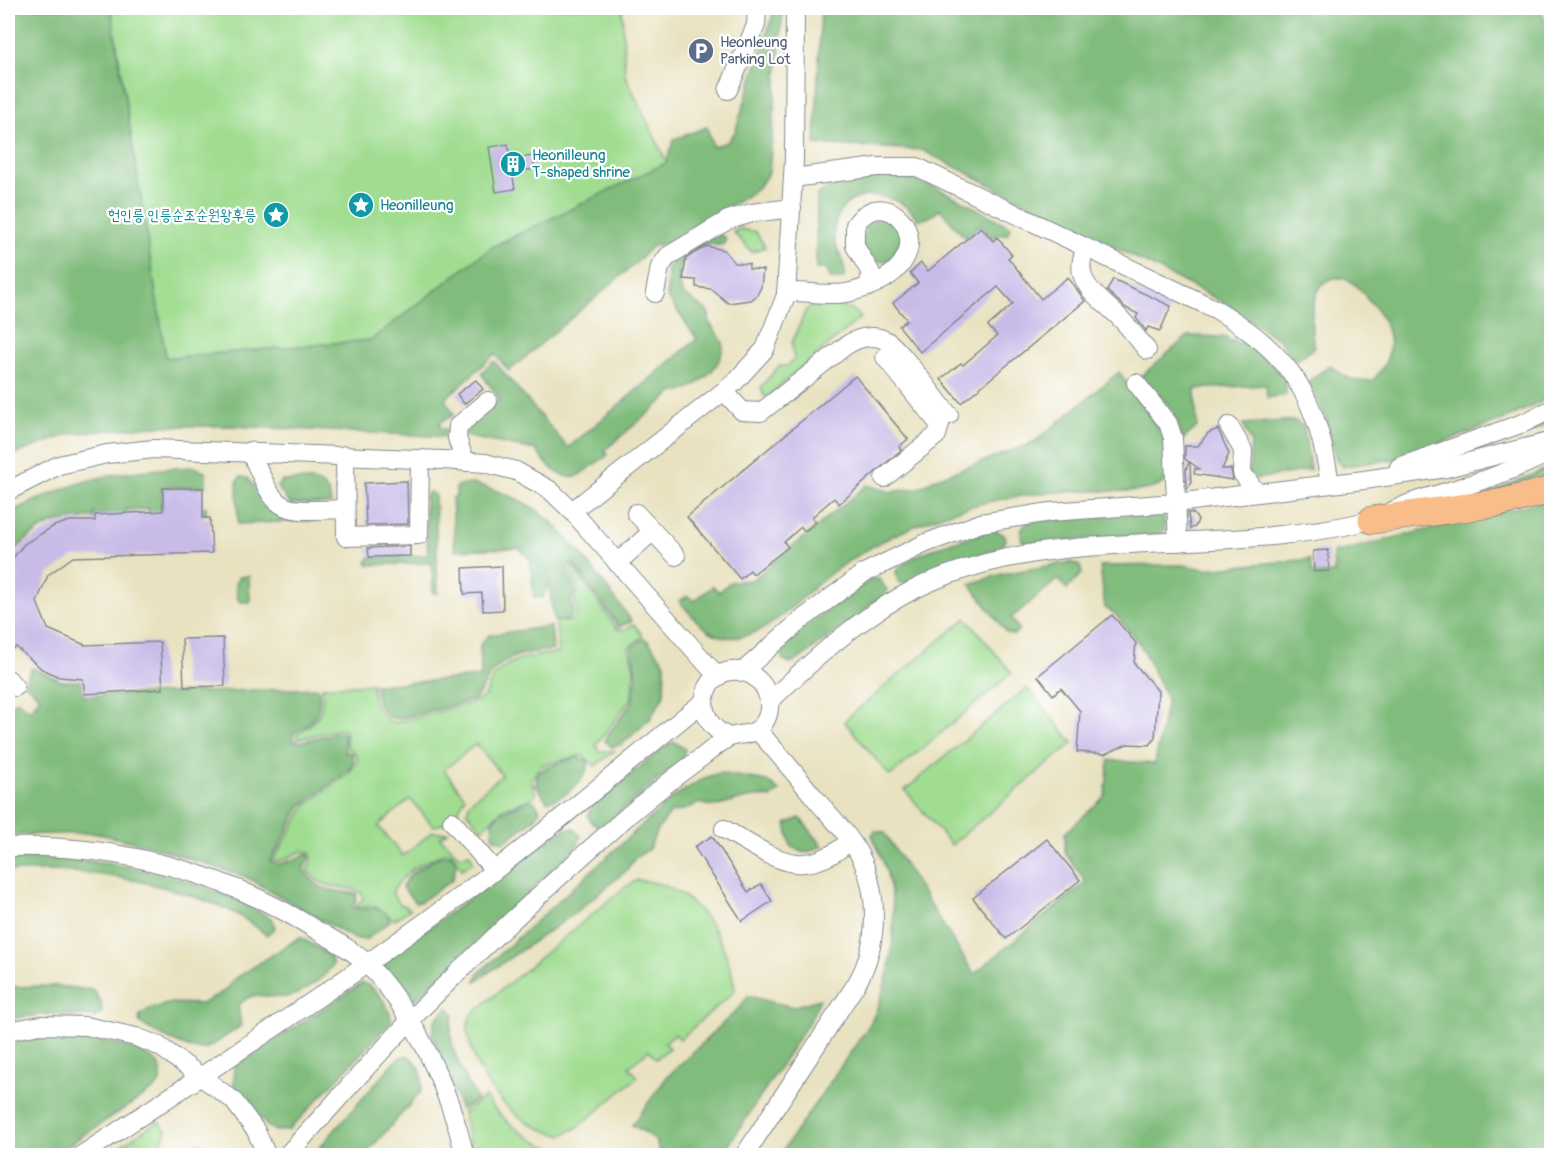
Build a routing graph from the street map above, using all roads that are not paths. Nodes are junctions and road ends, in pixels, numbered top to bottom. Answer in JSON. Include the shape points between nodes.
{"nodes":[{"id":1,"x":757,"y":8,"type":"edge"},
{"id":2,"x":795,"y":8,"type":"edge"},
{"id":3,"x":728,"y":90,"type":"dead end"},
{"id":4,"x":793,"y":178,"type":"junction"},
{"id":5,"x":792,"y":208,"type":"junction"},
{"id":6,"x":1086,"y":248,"type":"junction"},
{"id":7,"x":868,"y":287,"type":"dead end"},
{"id":8,"x":786,"y":292,"type":"junction"},
{"id":9,"x":655,"y":293,"type":"dead end"},
{"id":10,"x":1147,"y":350,"type":"dead end"},
{"id":11,"x":1136,"y":383,"type":"dead end"},
{"id":12,"x":724,"y":391,"type":"junction"},
{"id":13,"x":488,"y":401,"type":"dead end"},
{"id":14,"x":1551,"y":410,"type":"edge"},
{"id":15,"x":1229,"y":426,"type":"dead end"},
{"id":16,"x":1551,"y":441,"type":"edge"},
{"id":17,"x":250,"y":451,"type":"junction"},
{"id":18,"x":1551,"y":451,"type":"edge"},
{"id":19,"x":345,"y":455,"type":"junction"},
{"id":20,"x":420,"y":459,"type":"junction"},
{"id":21,"x":465,"y":462,"type":"junction"},
{"id":22,"x":884,"y":478,"type":"dead end"},
{"id":23,"x":1373,"y":478,"type":"junction"},
{"id":24,"x":1330,"y":484,"type":"junction"},
{"id":25,"x":1551,"y":490,"type":"edge"},
{"id":26,"x":8,"y":491,"type":"edge"},
{"id":27,"x":1257,"y":493,"type":"junction"},
{"id":28,"x":1176,"y":503,"type":"junction"},
{"id":29,"x":345,"y":509,"type":"junction"},
{"id":30,"x":572,"y":511,"type":"junction"},
{"id":31,"x":636,"y":513,"type":"dead end"},
{"id":32,"x":1372,"y":520,"type":"junction"},
{"id":33,"x":653,"y":531,"type":"junction"},
{"id":34,"x":1178,"y":542,"type":"junction"},
{"id":35,"x":676,"y":556,"type":"dead end"},
{"id":36,"x":617,"y":563,"type":"junction"},
{"id":37,"x":742,"y":672,"type":"junction"},
{"id":38,"x":718,"y":677,"type":"junction"},
{"id":39,"x":703,"y":702,"type":"junction"},
{"id":40,"x":769,"y":702,"type":"junction"},
{"id":41,"x":757,"y":730,"type":"junction"},
{"id":42,"x":729,"y":737,"type":"junction"},
{"id":43,"x":452,"y":821,"type":"dead end"},
{"id":44,"x":724,"y":829,"type":"dead end"},
{"id":45,"x":850,"y":841,"type":"junction"},
{"id":46,"x":8,"y":847,"type":"edge"},
{"id":47,"x":495,"y":870,"type":"junction"},
{"id":48,"x":367,"y":964,"type":"junction"},
{"id":49,"x":411,"y":1022,"type":"junction"},
{"id":50,"x":8,"y":1031,"type":"edge"},
{"id":51,"x":201,"y":1076,"type":"junction"},
{"id":52,"x":80,"y":1155,"type":"edge"},
{"id":53,"x":267,"y":1155,"type":"edge"},
{"id":54,"x":286,"y":1155,"type":"edge"},
{"id":55,"x":465,"y":1155,"type":"edge"},
{"id":56,"x":744,"y":1155,"type":"edge"}],
"edges":[{"from":1,"to":3,"type":"street","via":[[756,26]]},
{"from":2,"to":4,"type":"street"},
{"from":4,"to":5,"type":"street"},
{"from":4,"to":6,"type":"street","via":[[913,166]]},
{"from":5,"to":8,"type":"street"},
{"from":5,"to":9,"type":"street","via":[[728,220],[668,256],[660,267]]},
{"from":6,"to":10,"type":"street","via":[[1081,261],[1083,282]]},
{"from":6,"to":24,"type":"street","via":[[1217,310],[1273,349],[1312,408],[1323,441]]},
{"from":7,"to":8,"type":"street","via":[[848,293]]},
{"from":8,"to":12,"type":"street","via":[[765,349]]},
{"from":11,"to":28,"type":"street","via":[[1171,430]]},
{"from":12,"to":22,"type":"street","via":[[742,411],[761,412],[852,341],[868,336],[876,340],[942,421],[937,435]]},
{"from":12,"to":30,"type":"street"},
{"from":13,"to":21,"type":"street","via":[[458,426],[457,438]]},
{"from":14,"to":23,"type":"street"},
{"from":15,"to":27,"type":"street","via":[[1243,450],[1242,473]]},
{"from":16,"to":23,"type":"street","via":[[1446,468]]},
{"from":17,"to":19,"type":"street"},
{"from":17,"to":26,"type":"street","via":[[154,449],[107,454],[59,465]]},
{"from":17,"to":29,"type":"street","via":[[276,503],[293,510]]},
{"from":18,"to":32,"type":"street","via":[[1525,465],[1413,502]]},
{"from":19,"to":20,"type":"street"},
{"from":19,"to":29,"type":"street"},
{"from":20,"to":21,"type":"street"},
{"from":20,"to":29,"type":"street","via":[[419,535],[346,537]]},
{"from":21,"to":30,"type":"street","via":[[516,471],[550,490]]},
{"from":23,"to":24,"type":"street"},
{"from":24,"to":27,"type":"street"},
{"from":25,"to":32,"type":"highway","via":[[1499,503]]},
{"from":27,"to":28,"type":"street"},
{"from":28,"to":34,"type":"street"},
{"from":28,"to":37,"type":"street","via":[[1001,519],[926,543],[864,573],[801,620]]},
{"from":30,"to":36,"type":"street"},
{"from":31,"to":33,"type":"street"},
{"from":32,"to":34,"type":"street","via":[[1283,535]]},
{"from":33,"to":35,"type":"street"},
{"from":33,"to":36,"type":"street"},
{"from":34,"to":40,"type":"street","via":[[1055,550],[945,576],[897,598],[868,618],[822,653]]},
{"from":36,"to":38,"type":"street"},
{"from":37,"to":38,"type":"street"},
{"from":37,"to":40,"type":"street","via":[[760,682]]},
{"from":38,"to":39,"type":"street","via":[[706,691]]},
{"from":39,"to":42,"type":"street","via":[[709,723]]},
{"from":39,"to":47,"type":"street"},
{"from":40,"to":41,"type":"street","via":[[768,712]]},
{"from":41,"to":42,"type":"street","via":[[747,736]]},
{"from":41,"to":45,"type":"street"},
{"from":42,"to":49,"type":"street","via":[[606,835],[440,990]]},
{"from":43,"to":47,"type":"street"},
{"from":44,"to":45,"type":"street","via":[[776,858],[807,864],[822,861]]},
{"from":45,"to":56,"type":"street","via":[[864,865],[873,900],[870,956],[851,993]]},
{"from":46,"to":48,"type":"street","via":[[79,848],[171,867],[268,903],[300,919]]},
{"from":47,"to":48,"type":"street"},
{"from":48,"to":49,"type":"street"},
{"from":48,"to":51,"type":"street"},
{"from":49,"to":54,"type":"street"},
{"from":49,"to":55,"type":"street","via":[[445,1091]]},
{"from":50,"to":51,"type":"street","via":[[58,1025],[113,1031],[159,1046]]},
{"from":51,"to":52,"type":"street"},
{"from":51,"to":53,"type":"street","via":[[242,1110]]}]}
